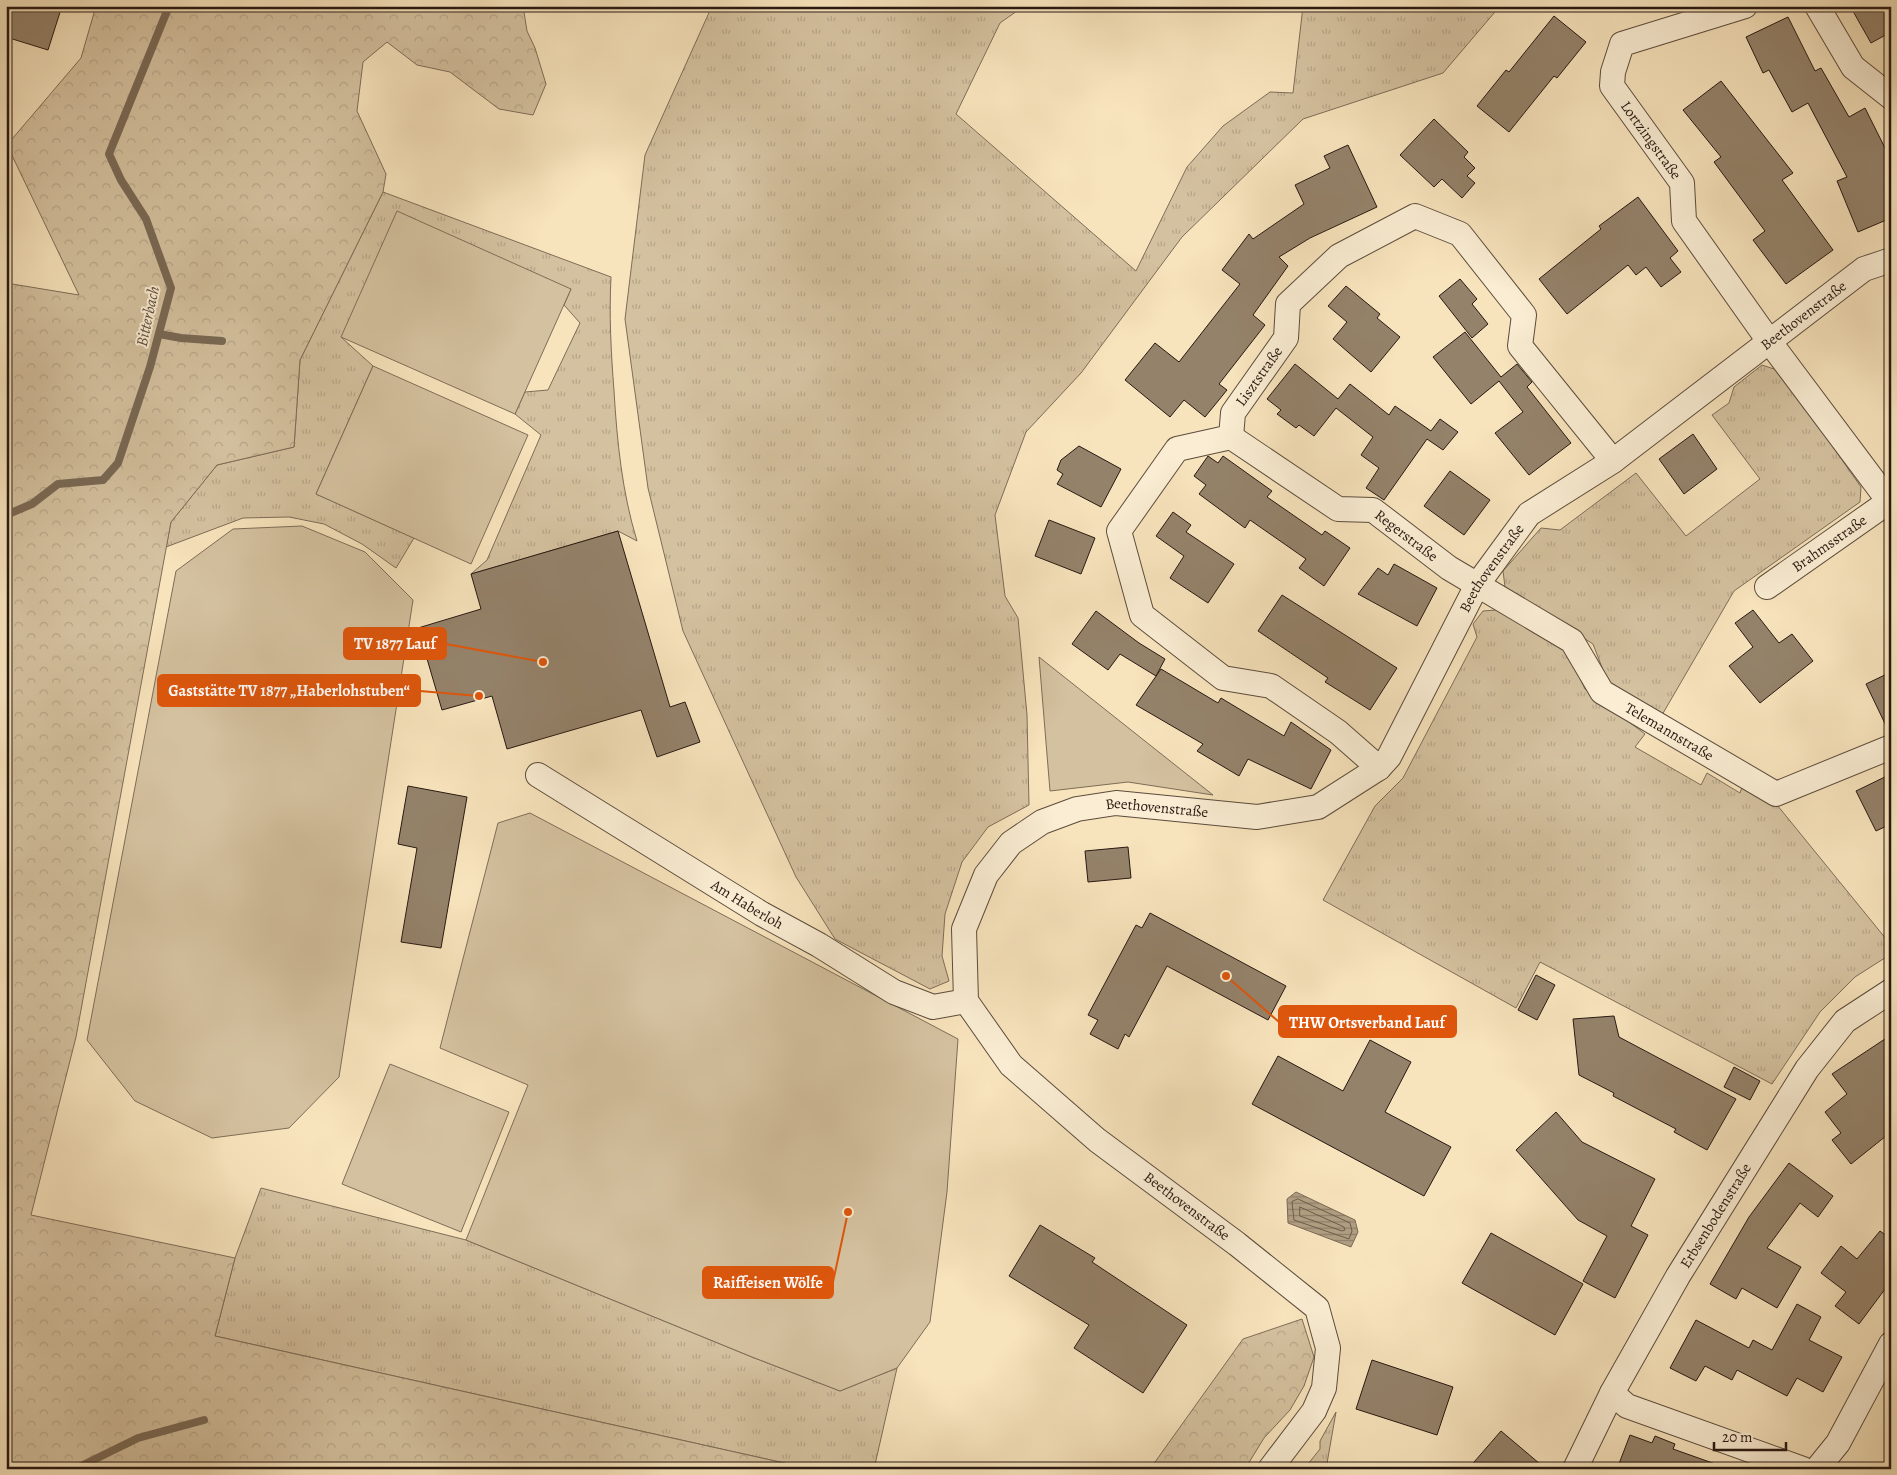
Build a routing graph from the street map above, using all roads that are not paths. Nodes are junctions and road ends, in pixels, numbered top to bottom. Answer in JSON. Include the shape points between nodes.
{"nodes":[{"id":1,"x":1745,"y":6,"type":"edge"},
{"id":2,"x":1817,"y":6,"type":"edge"},
{"id":3,"x":1891,"y":97,"type":"edge"},
{"id":4,"x":1891,"y":260,"type":"edge"},
{"id":5,"x":1769,"y":341,"type":"junction"},
{"id":6,"x":1231,"y":437,"type":"junction"},
{"id":7,"x":1613,"y":461,"type":"junction"},
{"id":8,"x":1890,"y":500,"type":"edge"},
{"id":9,"x":1477,"y":585,"type":"junction"},
{"id":10,"x":1767,"y":587,"type":"dead end"},
{"id":11,"x":1891,"y":747,"type":"edge"},
{"id":12,"x":1378,"y":768,"type":"junction"},
{"id":13,"x":538,"y":775,"type":"dead end"},
{"id":14,"x":1891,"y":990,"type":"edge"},
{"id":15,"x":966,"y":1001,"type":"junction"},
{"id":16,"x":1891,"y":1344,"type":"edge"},
{"id":17,"x":1612,"y":1393,"type":"junction"},
{"id":18,"x":1270,"y":1469,"type":"edge"},
{"id":19,"x":1575,"y":1469,"type":"edge"},
{"id":20,"x":1803,"y":1469,"type":"edge"},
{"id":21,"x":1817,"y":1469,"type":"edge"}],
"edges":[{"from":1,"to":5,"type":"street","name":"Lortzingstraße","via":[[1622,44],[1612,86],[1682,183],[1684,221]]},
{"from":2,"to":3,"type":"street","via":[[1853,67]]},
{"from":4,"to":5,"type":"street","name":"Beethovenstraße","via":[[1864,269]]},
{"from":5,"to":7,"type":"street","name":"Beethovenstraße"},
{"from":5,"to":8,"type":"street"},
{"from":6,"to":7,"type":"street","name":"Lisztstraße","via":[[1233,413],[1286,338],[1288,304],[1339,256],[1415,216],[1460,234],[1524,315],[1520,346]]},
{"from":6,"to":9,"type":"street","name":"Regerstraße","via":[[1338,508],[1373,510],[1449,568]]},
{"from":6,"to":12,"type":"street","via":[[1177,449],[1119,531],[1142,615],[1223,678],[1271,686],[1338,732]]},
{"from":7,"to":9,"type":"street","name":"Beethovenstraße","via":[[1529,514]]},
{"from":8,"to":10,"type":"street","name":"Brahmsstraße"},
{"from":9,"to":11,"type":"street","name":"Telemannstraße","via":[[1572,641],[1602,692],[1776,794]]},
{"from":9,"to":12,"type":"street","name":"Beethovenstraße","via":[[1389,757]]},
{"from":12,"to":15,"type":"street","name":"Beethovenstraße","via":[[1318,807],[1257,817],[1116,803],[1076,809],[1042,822],[1011,843],[986,875],[964,930]]},
{"from":13,"to":15,"type":"street","name":"Am Haberloh","via":[[894,992],[933,1007]]},
{"from":14,"to":17,"type":"street","name":"Erbsenbodenstraße","via":[[1845,1021],[1807,1069],[1678,1276]]},
{"from":15,"to":18,"type":"street","name":"Beethovenstraße","via":[[1011,1064],[1097,1140],[1317,1308],[1328,1348],[1324,1388],[1314,1411]]},
{"from":16,"to":21,"type":"street","via":[[1838,1443]]},
{"from":17,"to":19,"type":"street","name":"Erbsenbodenstraße"},
{"from":17,"to":20,"type":"street","via":[[1627,1406]]}]}
